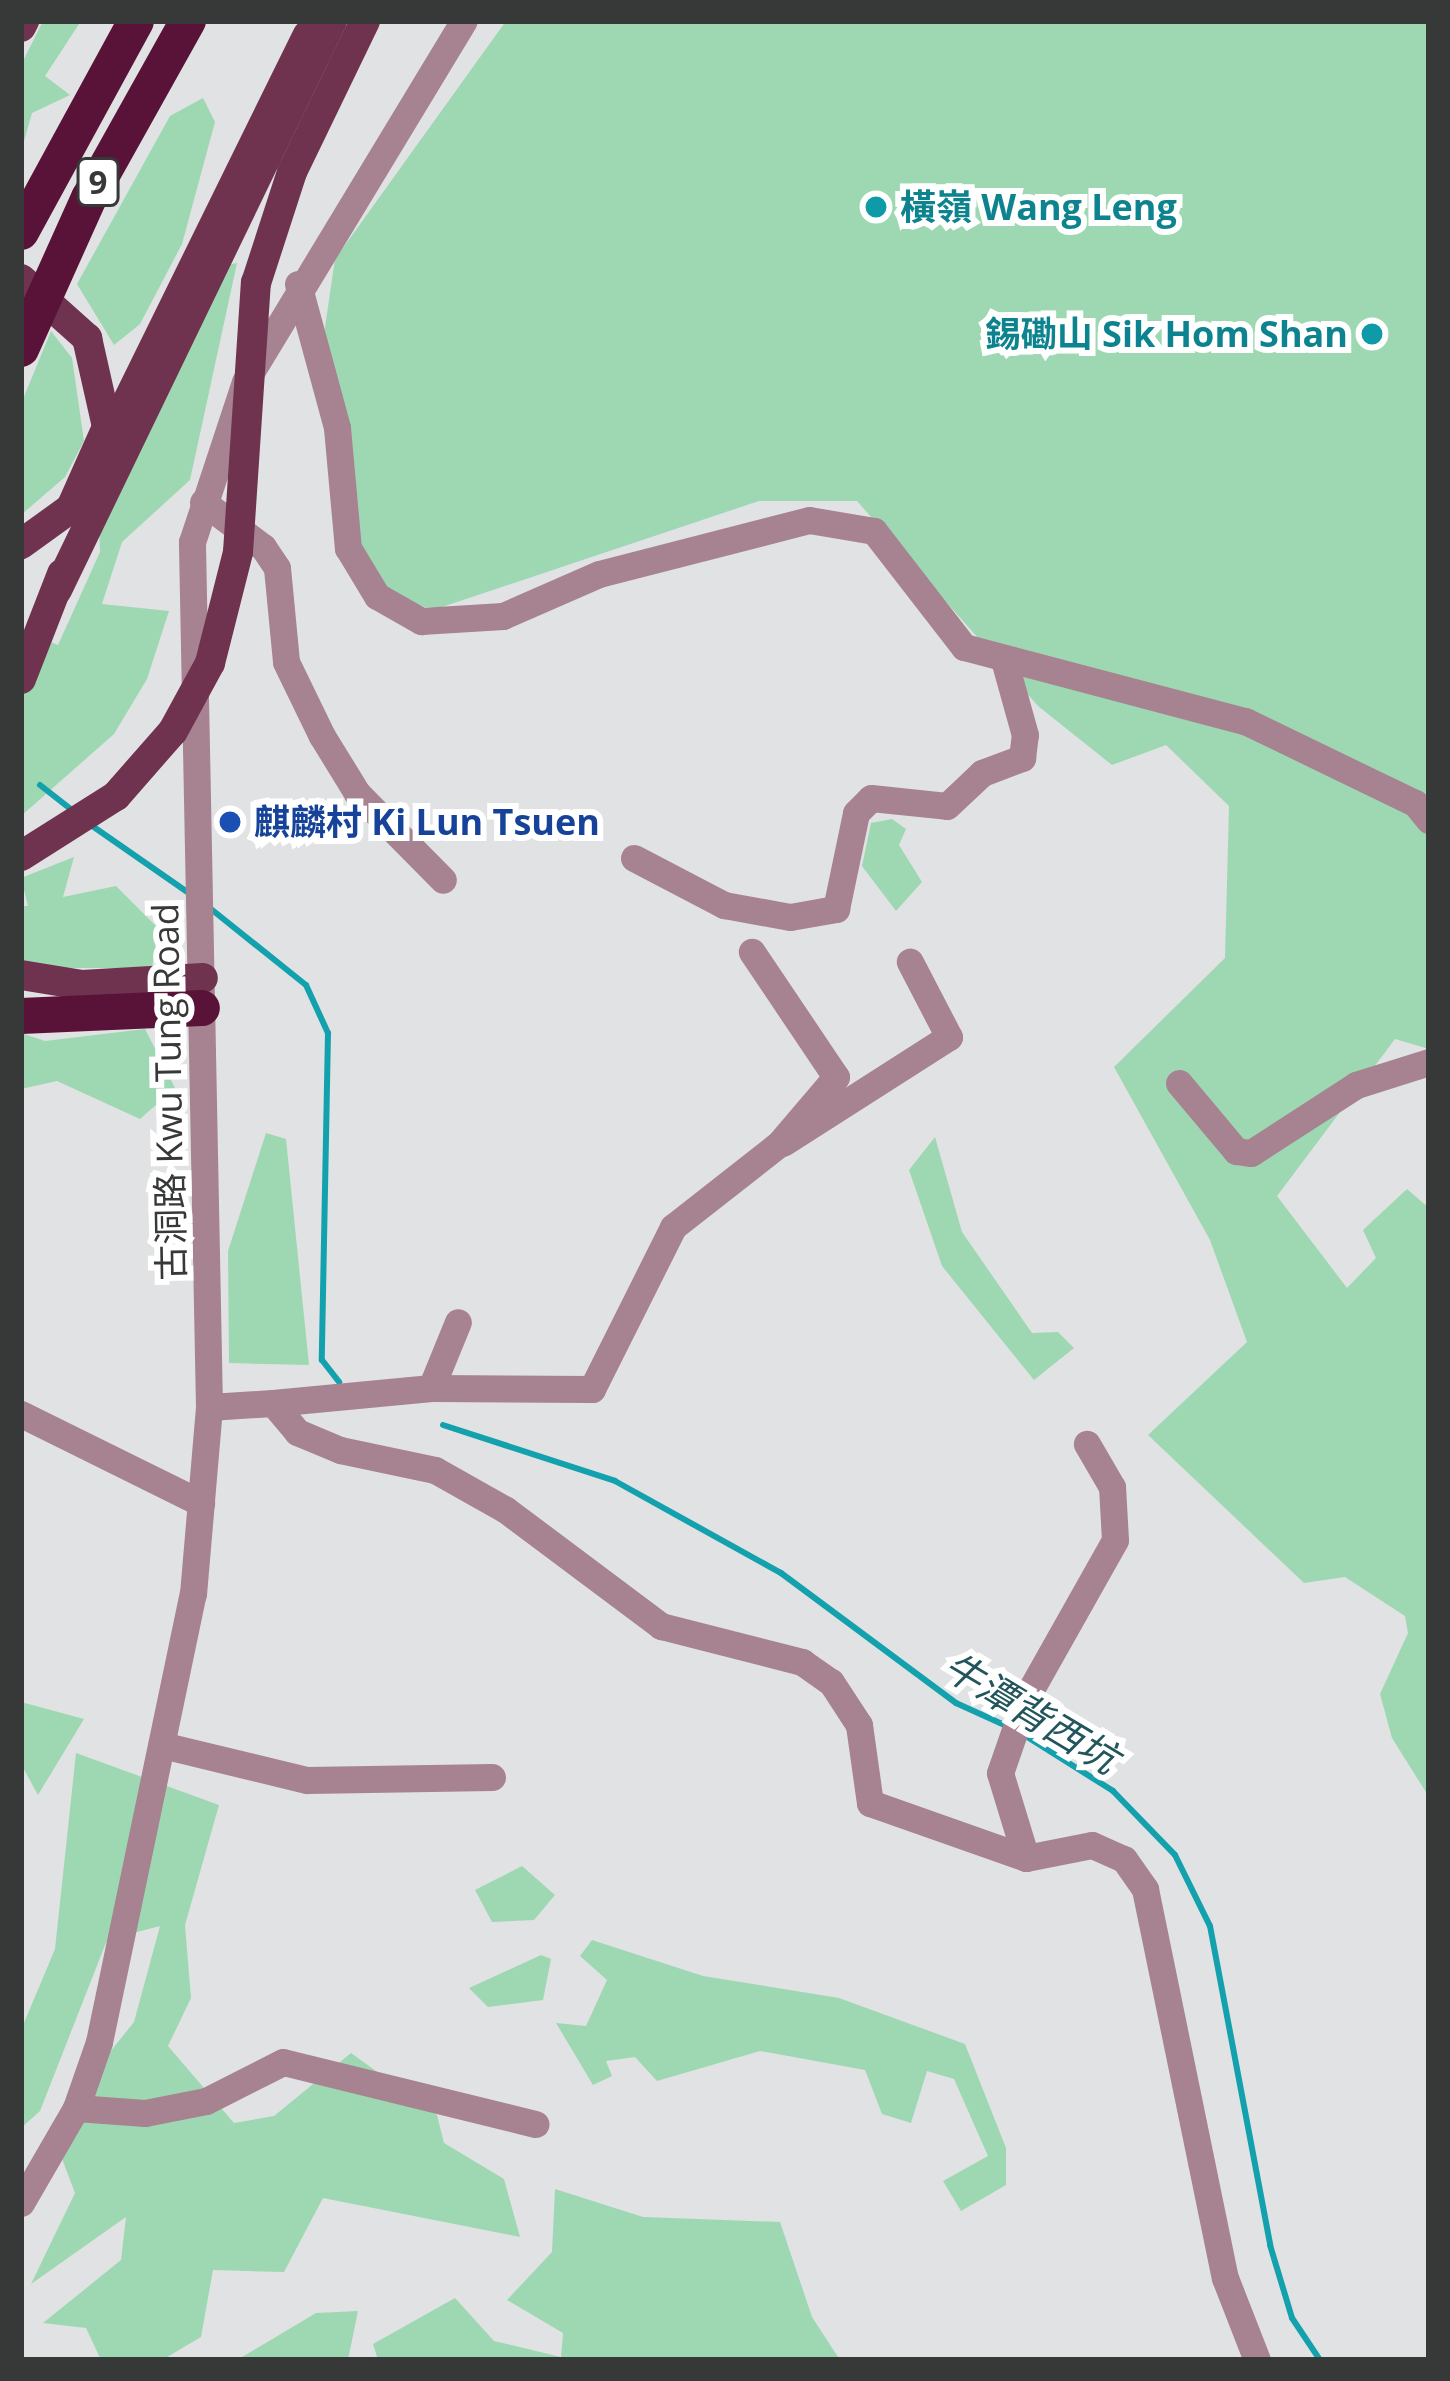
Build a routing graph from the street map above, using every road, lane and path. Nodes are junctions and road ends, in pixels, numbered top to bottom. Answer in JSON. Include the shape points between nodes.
{"nodes":[{"id":1,"x":136,"y":21,"type":"edge"},
{"id":2,"x":188,"y":21,"type":"edge"},
{"id":3,"x":315,"y":21,"type":"edge"},
{"id":4,"x":332,"y":21,"type":"edge"},
{"id":5,"x":364,"y":21,"type":"edge"},
{"id":6,"x":464,"y":21,"type":"edge"},
{"id":7,"x":21,"y":232,"type":"edge"},
{"id":8,"x":21,"y":280,"type":"edge"},
{"id":9,"x":298,"y":284,"type":"junction"},
{"id":10,"x":21,"y":349,"type":"edge"},
{"id":11,"x":100,"y":455,"type":"junction"},
{"id":12,"x":86,"y":487,"type":"junction"},
{"id":13,"x":203,"y":502,"type":"junction"},
{"id":14,"x":21,"y":544,"type":"edge"},
{"id":15,"x":57,"y":590,"type":"junction"},
{"id":16,"x":1004,"y":660,"type":"junction"},
{"id":17,"x":21,"y":679,"type":"edge"},
{"id":18,"x":1429,"y":820,"type":"edge"},
{"id":19,"x":21,"y":856,"type":"edge"},
{"id":20,"x":634,"y":858,"type":"dead end"},
{"id":21,"x":443,"y":880,"type":"dead end"},
{"id":22,"x":752,"y":952,"type":"dead end"},
{"id":23,"x":910,"y":962,"type":"dead end"},
{"id":24,"x":21,"y":975,"type":"edge"},
{"id":25,"x":202,"y":993,"type":"junction"},
{"id":26,"x":21,"y":1016,"type":"edge"},
{"id":27,"x":1429,"y":1062,"type":"edge"},
{"id":28,"x":1178,"y":1083,"type":"dead end"},
{"id":29,"x":779,"y":1144,"type":"junction"},
{"id":30,"x":458,"y":1322,"type":"dead end"},
{"id":31,"x":431,"y":1388,"type":"junction"},
{"id":32,"x":273,"y":1403,"type":"junction"},
{"id":33,"x":208,"y":1407,"type":"junction"},
{"id":34,"x":21,"y":1414,"type":"edge"},
{"id":35,"x":1087,"y":1444,"type":"dead end"},
{"id":36,"x":201,"y":1503,"type":"junction"},
{"id":37,"x":166,"y":1746,"type":"junction"},
{"id":38,"x":492,"y":1778,"type":"dead end"},
{"id":39,"x":1026,"y":1858,"type":"junction"},
{"id":40,"x":76,"y":2108,"type":"junction"},
{"id":41,"x":536,"y":2124,"type":"dead end"},
{"id":42,"x":21,"y":2203,"type":"edge"},
{"id":43,"x":1257,"y":2360,"type":"edge"}],
"edges":[{"from":1,"to":7,"type":"highway","number":"9"},
{"from":2,"to":10,"type":"highway","number":"9","via":[[89,198]]},
{"from":3,"to":11,"type":"main road"},
{"from":4,"to":15,"type":"main road"},
{"from":5,"to":19,"type":"main road","via":[[266,244],[245,357],[238,551],[210,663],[173,731],[116,796]]},
{"from":6,"to":9,"type":"street","name":"古洞路 Kwu Tung Road"},
{"from":8,"to":11,"type":"main road","via":[[74,320],[103,377]]},
{"from":9,"to":13,"type":"street","name":"古洞路 Kwu Tung Road","via":[[245,382]]},
{"from":9,"to":16,"type":"street","via":[[337,428],[348,548],[377,596],[421,621],[503,616],[599,574],[808,520],[874,531],[964,647]]},
{"from":11,"to":12,"type":"main road"},
{"from":12,"to":14,"type":"main road"},
{"from":12,"to":15,"type":"main road"},
{"from":13,"to":21,"type":"street","via":[[263,547],[277,568],[286,662],[322,736],[357,793]]},
{"from":13,"to":25,"type":"street","name":"古洞路 Kwu Tung Road","via":[[190,619]]},
{"from":15,"to":17,"type":"main road"},
{"from":16,"to":18,"type":"street","via":[[1245,721],[1415,803]]},
{"from":16,"to":20,"type":"street","via":[[1022,758],[982,772],[947,806],[871,798],[856,813],[836,909],[790,917],[724,905]]},
{"from":22,"to":29,"type":"street","via":[[836,1077]]},
{"from":23,"to":29,"type":"street","via":[[949,1037],[808,1135]]},
{"from":24,"to":25,"type":"main road"},
{"from":25,"to":26,"type":"highway"},
{"from":25,"to":33,"type":"street","name":"古洞路 Kwu Tung Road"},
{"from":27,"to":28,"type":"street","via":[[1356,1084],[1251,1154],[1236,1150]]},
{"from":29,"to":31,"type":"street","via":[[673,1227],[592,1389]]},
{"from":30,"to":31,"type":"street"},
{"from":31,"to":32,"type":"street"},
{"from":32,"to":33,"type":"street"},
{"from":32,"to":39,"type":"street","via":[[297,1432],[435,1470],[506,1510],[661,1626],[802,1662],[830,1682],[860,1725],[870,1803]]},
{"from":33,"to":36,"type":"street","name":"古洞路 Kwu Tung Road"},
{"from":34,"to":36,"type":"street"},
{"from":35,"to":39,"type":"street","via":[[1112,1487],[1115,1540],[1026,1697],[1000,1773]]},
{"from":36,"to":37,"type":"street","name":"古洞路 Kwu Tung Road"},
{"from":37,"to":38,"type":"street","via":[[307,1780]]},
{"from":37,"to":40,"type":"street","name":"古洞路 Kwu Tung Road"},
{"from":39,"to":43,"type":"street","via":[[1108,1848],[1145,1889],[1226,2278]]},
{"from":40,"to":41,"type":"street","via":[[145,2114],[206,2101],[283,2062]]},
{"from":40,"to":42,"type":"street","name":"古洞路 Kwu Tung Road"}]}
